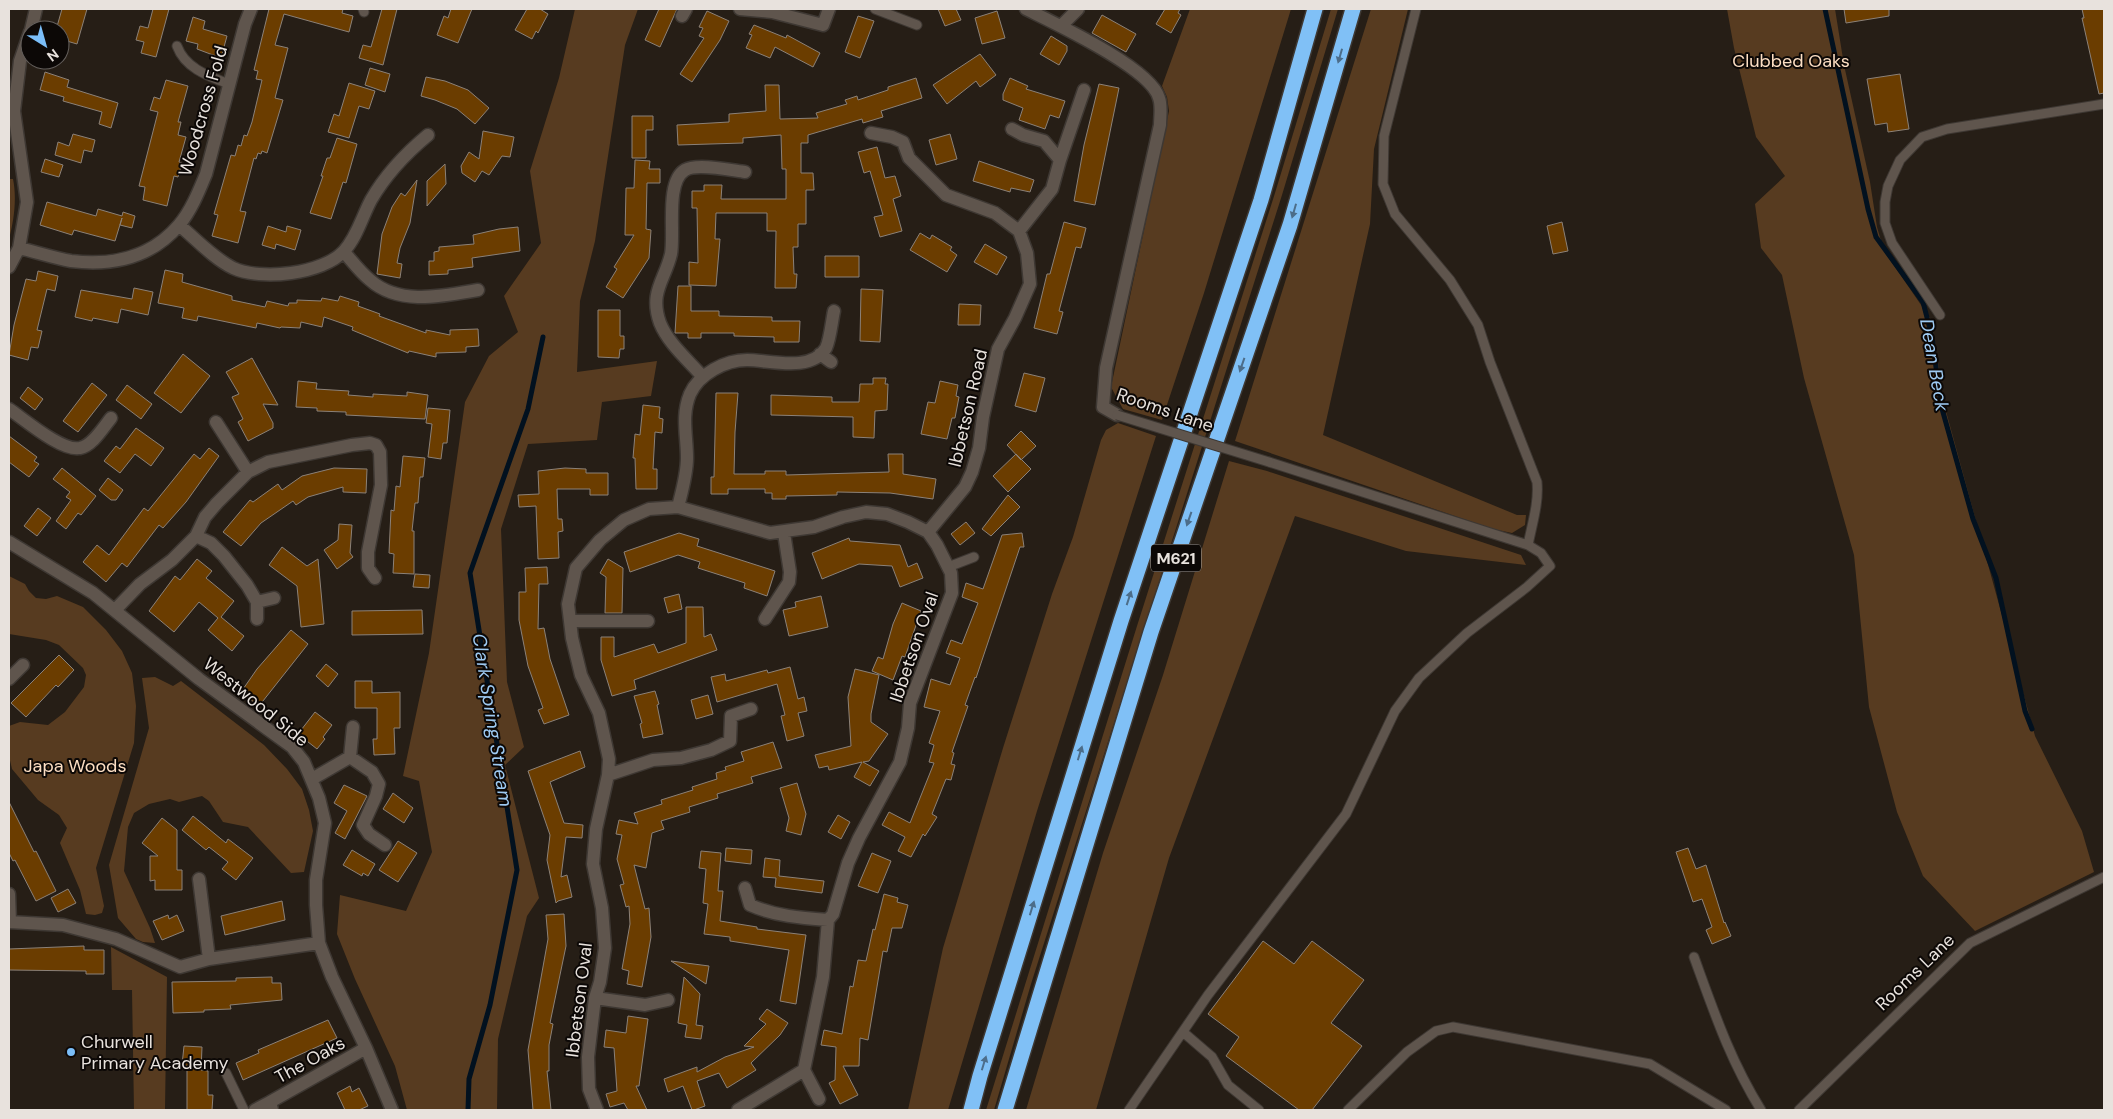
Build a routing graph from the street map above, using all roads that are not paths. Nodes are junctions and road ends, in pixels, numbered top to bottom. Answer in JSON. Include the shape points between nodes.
{"nodes":[{"id":1,"x":251,"y":9,"type":"edge"},
{"id":2,"x":740,"y":9,"type":"edge"},
{"id":3,"x":829,"y":9,"type":"edge"},
{"id":4,"x":875,"y":9,"type":"edge"},
{"id":5,"x":1026,"y":9,"type":"edge"},
{"id":6,"x":1078,"y":9,"type":"edge"},
{"id":7,"x":1315,"y":9,"type":"edge"},
{"id":8,"x":1353,"y":9,"type":"edge"},
{"id":9,"x":1416,"y":9,"type":"edge"},
{"id":10,"x":917,"y":25,"type":"dead end"},
{"id":11,"x":1060,"y":26,"type":"junction"},
{"id":12,"x":177,"y":46,"type":"dead end"},
{"id":13,"x":14,"y":60,"type":"edge"},
{"id":14,"x":229,"y":84,"type":"junction"},
{"id":15,"x":1084,"y":90,"type":"dead end"},
{"id":16,"x":2104,"y":104,"type":"edge"},
{"id":17,"x":1012,"y":128,"type":"dead end"},
{"id":18,"x":871,"y":133,"type":"dead end"},
{"id":19,"x":428,"y":135,"type":"dead end"},
{"id":20,"x":1060,"y":160,"type":"junction"},
{"id":21,"x":745,"y":172,"type":"dead end"},
{"id":22,"x":180,"y":225,"type":"junction"},
{"id":23,"x":1019,"y":231,"type":"junction"},
{"id":24,"x":19,"y":248,"type":"junction"},
{"id":25,"x":344,"y":252,"type":"junction"},
{"id":26,"x":9,"y":267,"type":"edge"},
{"id":27,"x":478,"y":290,"type":"dead end"},
{"id":28,"x":834,"y":311,"type":"dead end"},
{"id":29,"x":1940,"y":315,"type":"dead end"},
{"id":30,"x":702,"y":376,"type":"junction"},
{"id":31,"x":9,"y":409,"type":"edge"},
{"id":32,"x":1117,"y":415,"type":"joint"},
{"id":33,"x":110,"y":418,"type":"dead end"},
{"id":34,"x":216,"y":422,"type":"dead end"},
{"id":35,"x":248,"y":472,"type":"junction"},
{"id":36,"x":678,"y":507,"type":"junction"},
{"id":37,"x":928,"y":532,"type":"junction"},
{"id":38,"x":784,"y":533,"type":"junction"},
{"id":39,"x":196,"y":536,"type":"junction"},
{"id":40,"x":9,"y":542,"type":"edge"},
{"id":41,"x":1528,"y":545,"type":"junction"},
{"id":42,"x":974,"y":557,"type":"dead end"},
{"id":43,"x":948,"y":567,"type":"junction"},
{"id":44,"x":375,"y":578,"type":"dead end"},
{"id":45,"x":274,"y":598,"type":"dead end"},
{"id":46,"x":257,"y":602,"type":"junction"},
{"id":47,"x":115,"y":610,"type":"junction"},
{"id":48,"x":257,"y":619,"type":"dead end"},
{"id":49,"x":765,"y":619,"type":"dead end"},
{"id":50,"x":570,"y":620,"type":"junction"},
{"id":51,"x":648,"y":621,"type":"dead end"},
{"id":52,"x":23,"y":665,"type":"dead end"},
{"id":53,"x":9,"y":679,"type":"edge"},
{"id":54,"x":751,"y":709,"type":"dead end"},
{"id":55,"x":353,"y":727,"type":"dead end"},
{"id":56,"x":350,"y":757,"type":"junction"},
{"id":57,"x":608,"y":775,"type":"junction"},
{"id":58,"x":312,"y":779,"type":"junction"},
{"id":59,"x":385,"y":845,"type":"dead end"},
{"id":60,"x":2104,"y":877,"type":"edge"},
{"id":61,"x":199,"y":879,"type":"dead end"},
{"id":62,"x":745,"y":888,"type":"dead end"},
{"id":63,"x":9,"y":894,"type":"edge"},
{"id":64,"x":828,"y":920,"type":"junction"},
{"id":65,"x":9,"y":922,"type":"edge"},
{"id":66,"x":319,"y":943,"type":"junction"},
{"id":67,"x":1694,"y":957,"type":"dead end"},
{"id":68,"x":209,"y":959,"type":"junction"},
{"id":69,"x":595,"y":998,"type":"junction"},
{"id":70,"x":668,"y":1000,"type":"dead end"},
{"id":71,"x":1183,"y":1032,"type":"junction"},
{"id":72,"x":366,"y":1048,"type":"junction"},
{"id":73,"x":804,"y":1070,"type":"junction"},
{"id":74,"x":226,"y":1072,"type":"dead end"},
{"id":75,"x":819,"y":1099,"type":"dead end"},
{"id":76,"x":271,"y":1106,"type":"edge"},
{"id":77,"x":244,"y":1110,"type":"edge"},
{"id":78,"x":255,"y":1110,"type":"edge"},
{"id":79,"x":392,"y":1110,"type":"edge"},
{"id":80,"x":597,"y":1110,"type":"edge"},
{"id":81,"x":738,"y":1110,"type":"edge"},
{"id":82,"x":971,"y":1110,"type":"edge"},
{"id":83,"x":1005,"y":1110,"type":"edge"},
{"id":84,"x":1129,"y":1110,"type":"edge"},
{"id":85,"x":1258,"y":1110,"type":"edge"},
{"id":86,"x":1348,"y":1110,"type":"edge"},
{"id":87,"x":1726,"y":1110,"type":"edge"},
{"id":88,"x":1761,"y":1110,"type":"edge"},
{"id":89,"x":1799,"y":1110,"type":"edge"}],
"edges":[{"from":1,"to":14,"type":"street","name":"Woodcross Fold"},
{"from":2,"to":3,"type":"street","via":[[772,12],[823,25]]},
{"from":4,"to":10,"type":"lane"},
{"from":5,"to":11,"type":"street","name":"Rooms Lane"},
{"from":6,"to":11,"type":"street"},
{"from":82,"to":7,"type":"highway","number":"M621","one_way":true,"via":[[1121,621],[1261,200]]},
{"from":8,"to":83,"type":"highway","number":"M621","one_way":true,"via":[[1290,226],[1151,632]]},
{"from":9,"to":41,"type":"lane","via":[[1384,136],[1383,184],[1395,214],[1450,280],[1478,325],[1537,482],[1539,500]]},
{"from":11,"to":32,"type":"street","name":"Rooms Lane","via":[[1119,59],[1149,82],[1159,98],[1160,125],[1106,368],[1103,407]]},
{"from":12,"to":14,"type":"lane","via":[[180,55],[204,74]]},
{"from":13,"to":24,"type":"street","via":[[14,111],[27,202]]},
{"from":14,"to":22,"type":"street","name":"Woodcross Fold","via":[[206,174]]},
{"from":15,"to":20,"type":"street"},
{"from":16,"to":29,"type":"lane","via":[[1947,130],[1922,137],[1900,160],[1888,186],[1885,223],[1892,243]]},
{"from":17,"to":20,"type":"street","via":[[1044,141]]},
{"from":18,"to":23,"type":"street","via":[[903,142],[909,158],[946,195],[995,213]]},
{"from":19,"to":25,"type":"street","via":[[385,176]]},
{"from":20,"to":23,"type":"street","via":[[1052,189]]},
{"from":21,"to":30,"type":"street","via":[[698,167],[685,170],[677,177],[674,188],[671,254],[655,298],[660,323],[672,343]]},
{"from":22,"to":24,"type":"street","name":"Woodcross Fold","via":[[139,255],[112,263],[70,260]]},
{"from":22,"to":25,"type":"street","via":[[233,268],[258,274],[290,274],[327,263]]},
{"from":23,"to":37,"type":"street","name":"Ibbetson Road","via":[[1028,252],[1030,284],[998,349],[972,472],[965,487]]},
{"from":24,"to":26,"type":"street"},
{"from":25,"to":27,"type":"street","via":[[371,281],[403,296],[444,296]]},
{"from":28,"to":30,"type":"street","via":[[826,358],[780,364],[744,360]]},
{"from":30,"to":36,"type":"street","via":[[691,393],[685,413],[687,458]]},
{"from":31,"to":33,"type":"street","via":[[68,447],[80,448],[89,444]]},
{"from":32,"to":41,"type":"lane","name":"Rooms Lane","bridge":true},
{"from":34,"to":35,"type":"street"},
{"from":35,"to":39,"type":"street","via":[[217,502]]},
{"from":35,"to":44,"type":"street","via":[[268,462],[303,454],[370,443],[376,446],[381,460],[380,485],[368,568]]},
{"from":36,"to":38,"type":"street","name":"Ibbetson Oval","via":[[770,533]]},
{"from":36,"to":50,"type":"street","name":"Ibbetson Oval","via":[[650,509],[632,516],[600,540],[576,568],[568,604]]},
{"from":37,"to":38,"type":"street","name":"Ibbetson Oval","via":[[887,514],[866,512]]},
{"from":37,"to":43,"type":"street","name":"Ibbetson Oval"},
{"from":38,"to":49,"type":"street","via":[[789,582]]},
{"from":39,"to":46,"type":"street","via":[[211,543],[224,556]]},
{"from":39,"to":47,"type":"street"},
{"from":40,"to":47,"type":"street","name":"Westwood Side","via":[[93,592]]},
{"from":41,"to":71,"type":"lane","name":"Rooms Lane","via":[[1541,553],[1550,566],[1467,633],[1419,678],[1395,711],[1346,814]]},
{"from":42,"to":43,"type":"lane"},
{"from":43,"to":64,"type":"street","name":"Ibbetson Oval","via":[[952,593],[910,703],[900,762],[859,838],[833,914]]},
{"from":45,"to":46,"type":"street"},
{"from":46,"to":48,"type":"street"},
{"from":47,"to":58,"type":"street","name":"Westwood Side","via":[[199,679],[292,748]]},
{"from":50,"to":51,"type":"street"},
{"from":50,"to":57,"type":"street","name":"Ibbetson Oval","via":[[581,675],[599,713],[609,759]]},
{"from":52,"to":53,"type":"street"},
{"from":54,"to":57,"type":"street","via":[[731,716],[730,741],[712,750],[681,758],[653,760]]},
{"from":55,"to":56,"type":"street"},
{"from":56,"to":58,"type":"street"},
{"from":56,"to":59,"type":"street","via":[[372,772],[379,784],[363,825],[369,834]]},
{"from":57,"to":69,"type":"street","name":"Ibbetson Oval","via":[[596,829],[593,864],[602,908],[605,948]]},
{"from":58,"to":66,"type":"street","name":"Westwood Side","via":[[325,823],[316,880]]},
{"from":60,"to":89,"type":"lane","name":"Rooms Lane","via":[[1970,943]]},
{"from":61,"to":68,"type":"street"},
{"from":62,"to":64,"type":"street","via":[[750,905],[762,911]]},
{"from":63,"to":65,"type":"street"},
{"from":64,"to":73,"type":"street","name":"Ibbetson Oval","via":[[823,977]]},
{"from":65,"to":68,"type":"street","via":[[63,925],[108,937],[180,967]]},
{"from":66,"to":68,"type":"street"},
{"from":66,"to":72,"type":"street","name":"Westwood Side"},
{"from":67,"to":88,"type":"lane","via":[[1724,1041]]},
{"from":69,"to":70,"type":"street","via":[[645,1005]]},
{"from":69,"to":80,"type":"street","name":"Ibbetson Oval","via":[[588,1057],[589,1089]]},
{"from":71,"to":84,"type":"lane"},
{"from":71,"to":85,"type":"lane","via":[[1212,1057],[1228,1085]]},
{"from":72,"to":76,"type":"street","name":"The Oaks"},
{"from":72,"to":79,"type":"street","name":"Westwood Side"},
{"from":73,"to":75,"type":"street"},
{"from":73,"to":81,"type":"street"},
{"from":74,"to":77,"type":"lane"},
{"from":76,"to":78,"type":"street","name":"The Oaks"},
{"from":86,"to":87,"type":"lane","via":[[1407,1052],[1436,1031],[1453,1027],[1650,1064]]}]}
